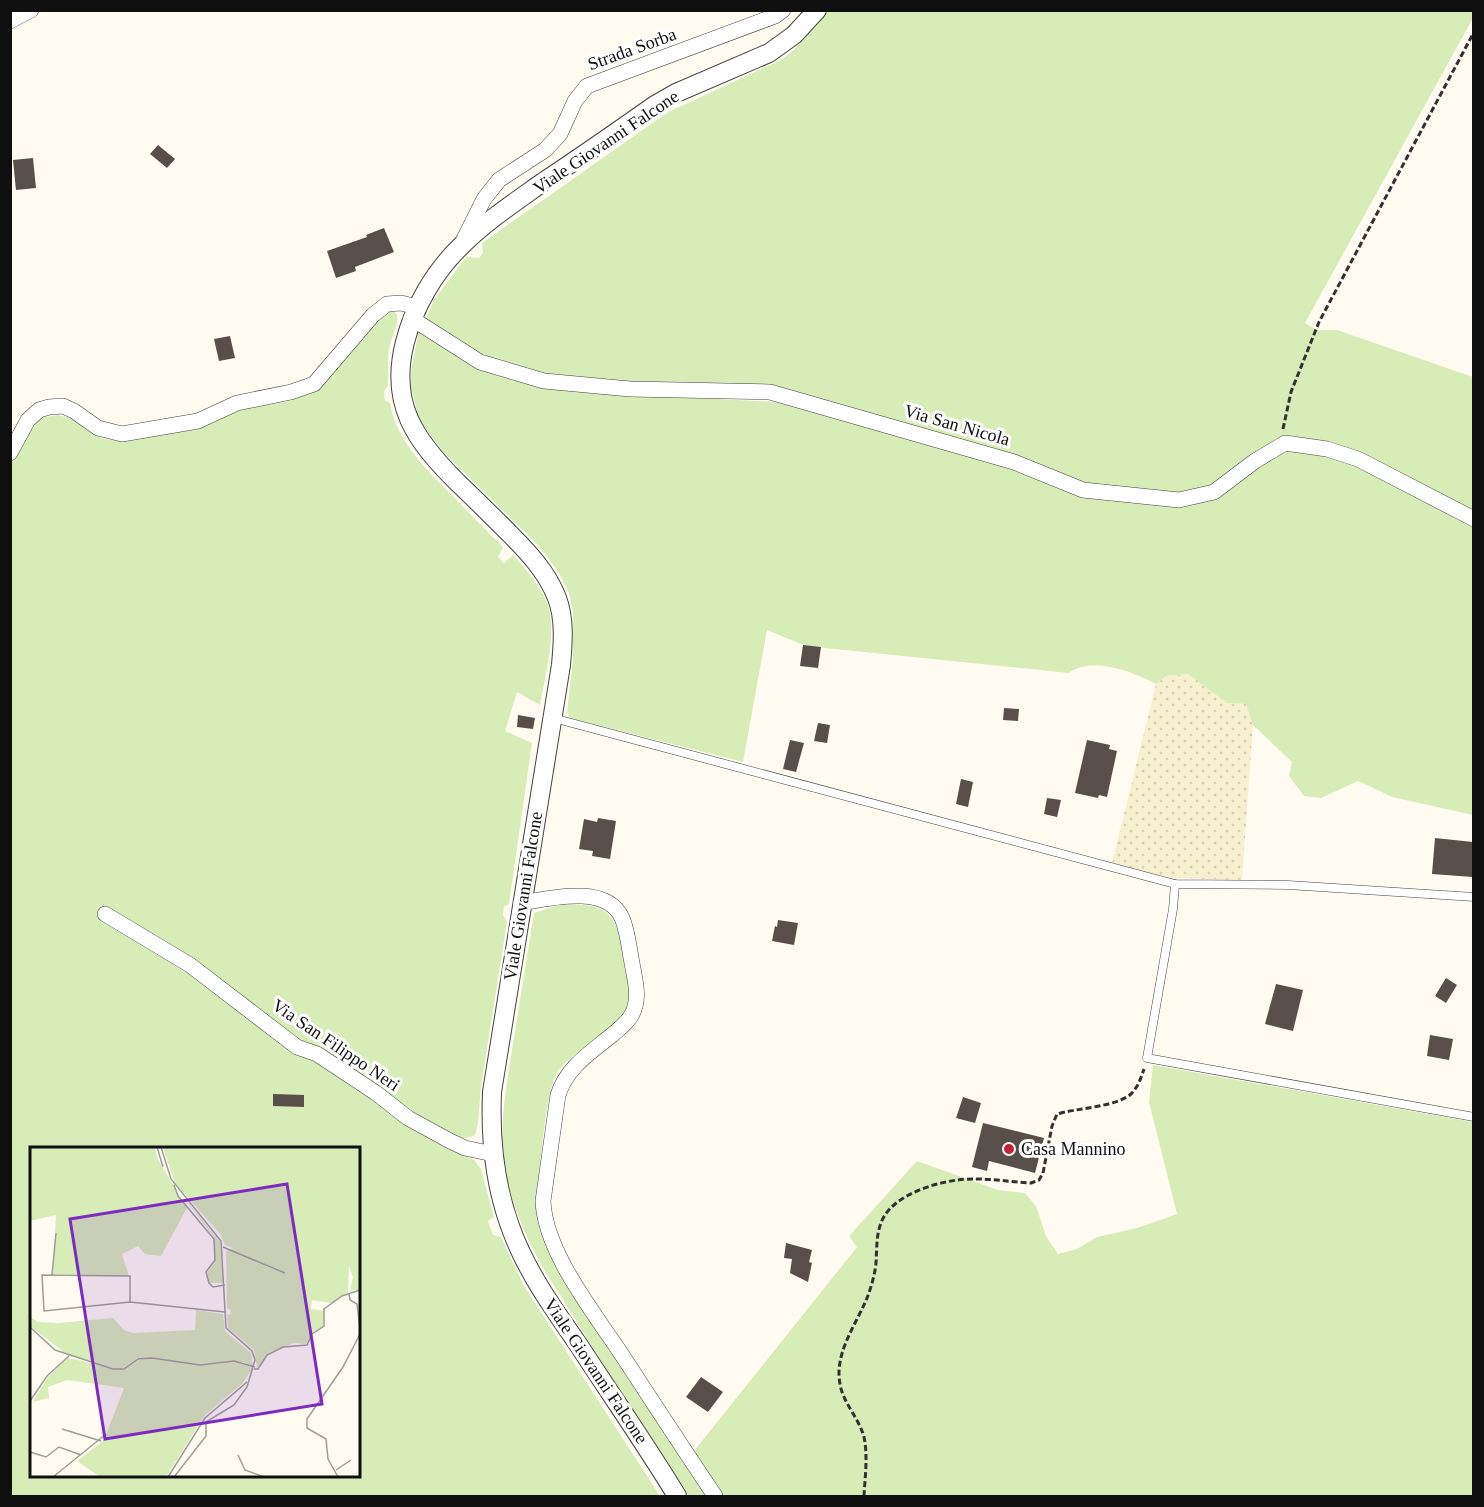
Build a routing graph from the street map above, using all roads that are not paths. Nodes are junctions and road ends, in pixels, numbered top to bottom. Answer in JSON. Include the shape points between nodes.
{"nodes":[{"id":1,"x":30,"y":10,"type":"edge"},
{"id":2,"x":783,"y":10,"type":"edge"},
{"id":3,"x":817,"y":10,"type":"edge"},
{"id":4,"x":10,"y":21,"type":"edge"},
{"id":5,"x":460,"y":246,"type":"junction"},
{"id":6,"x":414,"y":312,"type":"junction"},
{"id":7,"x":10,"y":453,"type":"edge"},
{"id":8,"x":1473,"y":519,"type":"edge"},
{"id":9,"x":552,"y":717,"type":"junction"},
{"id":10,"x":1175,"y":884,"type":"junction"},
{"id":11,"x":1473,"y":897,"type":"edge"},
{"id":12,"x":522,"y":903,"type":"junction"},
{"id":13,"x":105,"y":914,"type":"dead end"},
{"id":14,"x":1473,"y":1117,"type":"edge"},
{"id":15,"x":493,"y":1154,"type":"junction"},
{"id":16,"x":677,"y":1497,"type":"edge"},
{"id":17,"x":715,"y":1497,"type":"edge"}],
"edges":[{"from":1,"to":4,"type":"street"},
{"from":2,"to":5,"type":"street","name":"Strada Sorba","via":[[587,86],[575,101],[560,134],[545,150],[500,180],[484,199]]},
{"from":3,"to":5,"type":"street","name":"Viale Giovanni Falcone","via":[[794,35],[769,53],[655,105],[503,210]]},
{"from":5,"to":6,"type":"street","name":"Viale Giovanni Falcone"},
{"from":6,"to":7,"type":"street","via":[[401,303],[387,304],[314,384],[237,403],[198,421],[122,434],[98,428],[63,406],[49,407],[28,420]]},
{"from":6,"to":8,"type":"street","name":"Via San Nicola","via":[[480,363],[544,381],[630,389],[770,392],[1014,462],[1083,490],[1179,500],[1214,492],[1285,443],[1327,449],[1358,459]]},
{"from":6,"to":9,"type":"street","name":"Viale Giovanni Falcone","via":[[403,348],[400,385],[413,430],[437,462],[526,549],[542,568],[557,598],[563,644]]},
{"from":9,"to":10,"type":"lane"},
{"from":9,"to":12,"type":"street","name":"Viale Giovanni Falcone"},
{"from":10,"to":11,"type":"lane","via":[[1288,885]]},
{"from":10,"to":14,"type":"lane","via":[[1147,1058]]},
{"from":12,"to":15,"type":"street","name":"Viale Giovanni Falcone","via":[[492,1092]]},
{"from":12,"to":17,"type":"street","via":[[562,896],[603,900],[621,916],[627,933],[638,996],[635,1008],[625,1024],[573,1067],[562,1081],[544,1217],[552,1241],[580,1292]]},
{"from":13,"to":15,"type":"street","name":"Via San Filippo Neri","via":[[190,965],[297,1047],[317,1054],[408,1118],[465,1148]]},
{"from":15,"to":16,"type":"street","name":"Viale Giovanni Falcone","via":[[510,1227],[534,1277]]}]}
